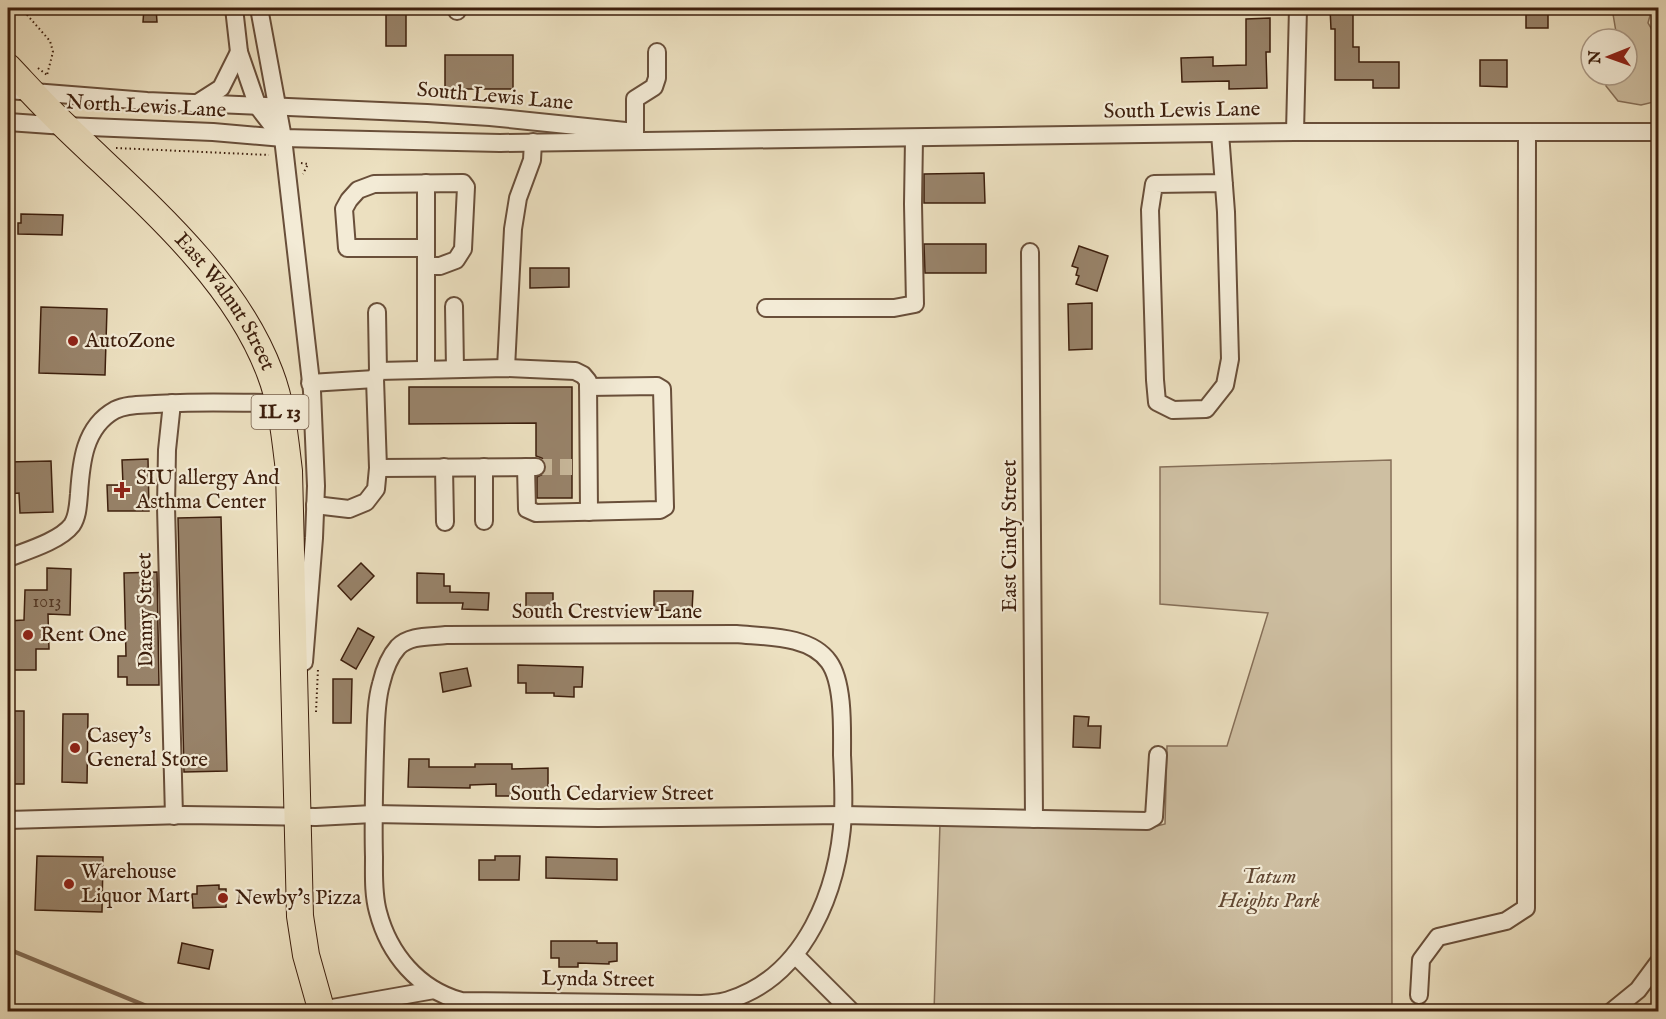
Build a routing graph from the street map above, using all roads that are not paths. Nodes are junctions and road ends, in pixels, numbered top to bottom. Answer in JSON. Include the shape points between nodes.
{"nodes":[{"id":1,"x":234,"y":8,"type":"edge"},
{"id":2,"x":259,"y":8,"type":"edge"},
{"id":3,"x":1298,"y":8,"type":"edge"},
{"id":4,"x":239,"y":52,"type":"junction"},
{"id":5,"x":657,"y":52,"type":"dead end"},
{"id":6,"x":8,"y":67,"type":"edge"},
{"id":7,"x":29,"y":86,"type":"edge"},
{"id":8,"x":196,"y":104,"type":"junction"},
{"id":9,"x":258,"y":107,"type":"junction"},
{"id":10,"x":278,"y":108,"type":"junction"},
{"id":11,"x":8,"y":122,"type":"edge"},
{"id":12,"x":65,"y":126,"type":"junction"},
{"id":13,"x":635,"y":132,"type":"junction"},
{"id":14,"x":1295,"y":132,"type":"junction"},
{"id":15,"x":1527,"y":132,"type":"junction"},
{"id":16,"x":1659,"y":132,"type":"edge"},
{"id":17,"x":1220,"y":133,"type":"junction"},
{"id":18,"x":283,"y":138,"type":"junction"},
{"id":19,"x":914,"y":138,"type":"junction"},
{"id":20,"x":707,"y":140,"type":"junction"},
{"id":21,"x":533,"y":142,"type":"junction"},
{"id":22,"x":426,"y":183,"type":"junction"},
{"id":23,"x":1224,"y":183,"type":"junction"},
{"id":24,"x":426,"y":248,"type":"junction"},
{"id":25,"x":1030,"y":252,"type":"dead end"},
{"id":26,"x":426,"y":266,"type":"junction"},
{"id":27,"x":454,"y":306,"type":"dead end"},
{"id":28,"x":766,"y":308,"type":"dead end"},
{"id":29,"x":377,"y":312,"type":"dead end"},
{"id":30,"x":506,"y":368,"type":"junction"},
{"id":31,"x":426,"y":369,"type":"junction"},
{"id":32,"x":455,"y":369,"type":"junction"},
{"id":33,"x":376,"y":375,"type":"junction"},
{"id":34,"x":310,"y":383,"type":"junction"},
{"id":35,"x":588,"y":387,"type":"junction"},
{"id":36,"x":172,"y":403,"type":"junction"},
{"id":37,"x":279,"y":403,"type":"junction"},
{"id":38,"x":444,"y":467,"type":"junction"},
{"id":39,"x":484,"y":467,"type":"junction"},
{"id":40,"x":378,"y":468,"type":"junction"},
{"id":41,"x":315,"y":505,"type":"junction"},
{"id":42,"x":589,"y":512,"type":"junction"},
{"id":43,"x":484,"y":521,"type":"dead end"},
{"id":44,"x":445,"y":522,"type":"dead end"},
{"id":45,"x":8,"y":558,"type":"edge"},
{"id":46,"x":295,"y":750,"type":"junction"},
{"id":47,"x":1158,"y":755,"type":"dead end"},
{"id":48,"x":373,"y":814,"type":"junction"},
{"id":49,"x":843,"y":815,"type":"junction"},
{"id":50,"x":174,"y":816,"type":"junction"},
{"id":51,"x":296,"y":817,"type":"junction"},
{"id":52,"x":1034,"y":819,"type":"junction"},
{"id":53,"x":8,"y":820,"type":"edge"},
{"id":54,"x":795,"y":955,"type":"junction"},
{"id":55,"x":1659,"y":963,"type":"edge"},
{"id":56,"x":434,"y":990,"type":"junction"},
{"id":57,"x":1419,"y":995,"type":"dead end"},
{"id":58,"x":321,"y":1011,"type":"edge"},
{"id":59,"x":852,"y":1011,"type":"edge"},
{"id":60,"x":1611,"y":1011,"type":"edge"}],
"edges":[{"from":1,"to":4,"type":"street"},
{"from":2,"to":10,"type":"street","name":"East Walnut Street"},
{"from":3,"to":14,"type":"street"},
{"from":4,"to":8,"type":"street","via":[[221,88]]},
{"from":4,"to":9,"type":"street"},
{"from":5,"to":13,"type":"street","via":[[654,87],[635,99]]},
{"from":6,"to":7,"type":"highway","name":"East Walnut Street","number":"IL 13"},
{"from":7,"to":8,"type":"street","name":"North Lewis Lane"},
{"from":7,"to":12,"type":"highway","name":"East Walnut Street","number":"IL 13"},
{"from":8,"to":9,"type":"street","name":"North Lewis Lane"},
{"from":9,"to":10,"type":"street","name":"North Lewis Lane"},
{"from":9,"to":18,"type":"street"},
{"from":10,"to":13,"type":"street","name":"South Lewis Lane","via":[[426,112]]},
{"from":10,"to":18,"type":"street","name":"East Walnut Street"},
{"from":11,"to":12,"type":"street","name":"North Lewis Lane"},
{"from":12,"to":18,"type":"street","name":"North Lewis Lane"},
{"from":12,"to":37,"type":"highway","name":"East Walnut Street","number":"IL 13","via":[[131,188],[231,298],[260,348]]},
{"from":13,"to":20,"type":"street","name":"South Lewis Lane"},
{"from":14,"to":15,"type":"street","name":"South Lewis Lane"},
{"from":14,"to":17,"type":"street","name":"South Lewis Lane"},
{"from":15,"to":16,"type":"street","name":"South Lewis Lane"},
{"from":15,"to":57,"type":"street","via":[[1526,908],[1506,921],[1438,937],[1421,960]]},
{"from":17,"to":19,"type":"street","name":"South Lewis Lane"},
{"from":17,"to":23,"type":"street"},
{"from":18,"to":21,"type":"street","name":"South Lewis Lane"},
{"from":18,"to":34,"type":"street","name":"East Walnut Street"},
{"from":19,"to":20,"type":"street","name":"South Lewis Lane"},
{"from":19,"to":28,"type":"street","via":[[915,304],[894,308]]},
{"from":20,"to":21,"type":"street","name":"South Lewis Lane"},
{"from":21,"to":30,"type":"street","via":[[532,160],[518,198],[513,229]]},
{"from":22,"to":24,"type":"street"},
{"from":22,"to":24,"type":"street","via":[[374,184],[358,190],[344,209],[347,248]]},
{"from":22,"to":26,"type":"street","via":[[463,183],[466,188],[464,249],[456,260]]},
{"from":23,"to":23,"type":"street","via":[[1230,359],[1225,385],[1206,409],[1173,410],[1158,402],[1155,380],[1150,210],[1154,184]]},
{"from":24,"to":26,"type":"street"},
{"from":25,"to":52,"type":"street","name":"East Cindy Street"},
{"from":26,"to":31,"type":"street"},
{"from":27,"to":32,"type":"street"},
{"from":29,"to":33,"type":"street"},
{"from":30,"to":32,"type":"street"},
{"from":30,"to":35,"type":"street","via":[[575,371],[588,381]]},
{"from":31,"to":32,"type":"street"},
{"from":31,"to":33,"type":"street"},
{"from":33,"to":34,"type":"street"},
{"from":33,"to":40,"type":"street"},
{"from":34,"to":41,"type":"street","name":"East Walnut Street"},
{"from":35,"to":42,"type":"street","via":[[580,466]]},
{"from":35,"to":42,"type":"street","via":[[662,389],[665,507]]},
{"from":36,"to":37,"type":"street"},
{"from":36,"to":45,"type":"street","via":[[115,410],[98,424],[81,460],[77,513],[72,525],[38,547]]},
{"from":36,"to":50,"type":"street","name":"Danny Street","via":[[166,507]]},
{"from":37,"to":46,"type":"highway","name":"East Walnut Street","number":"IL 13","via":[[289,471]]},
{"from":38,"to":39,"type":"street"},
{"from":38,"to":40,"type":"street"},
{"from":38,"to":44,"type":"street"},
{"from":39,"to":42,"type":"street","via":[[531,467],[527,509],[536,513]]},
{"from":39,"to":43,"type":"street"},
{"from":40,"to":41,"type":"street","via":[[376,489],[366,502],[349,509]]},
{"from":41,"to":46,"type":"street","name":"East Walnut Street"},
{"from":46,"to":51,"type":"highway","name":"East Walnut Street","number":"IL 13"},
{"from":47,"to":52,"type":"street","name":"South Cedarview Street","via":[[1154,817],[1147,821]]},
{"from":48,"to":49,"type":"street","name":"South Cedarview Street","via":[[598,818]]},
{"from":48,"to":49,"type":"street","name":"South Crestview Lane","via":[[380,685],[397,648],[407,639],[446,635],[736,634],[791,639],[820,653],[829,662],[837,679],[841,721]]},
{"from":48,"to":51,"type":"street","name":"South Cedarview Street"},
{"from":48,"to":56,"type":"street","name":"Lynda Street","via":[[378,911],[399,959],[412,975]]},
{"from":49,"to":52,"type":"street","name":"South Cedarview Street"},
{"from":49,"to":54,"type":"street","name":"Lynda Street","via":[[825,904]]},
{"from":50,"to":51,"type":"street","name":"South Cedarview Street"},
{"from":50,"to":53,"type":"street","name":"South Cedarview Street"},
{"from":51,"to":58,"type":"highway","name":"East Walnut Street","number":"IL 13","via":[[302,933]]},
{"from":54,"to":56,"type":"street","name":"Lynda Street","via":[[772,978],[750,991],[728,1001],[702,1004],[460,1001]]},
{"from":54,"to":59,"type":"street"},
{"from":55,"to":60,"type":"street","via":[[1638,990]]},
{"from":56,"to":58,"type":"street"}]}
